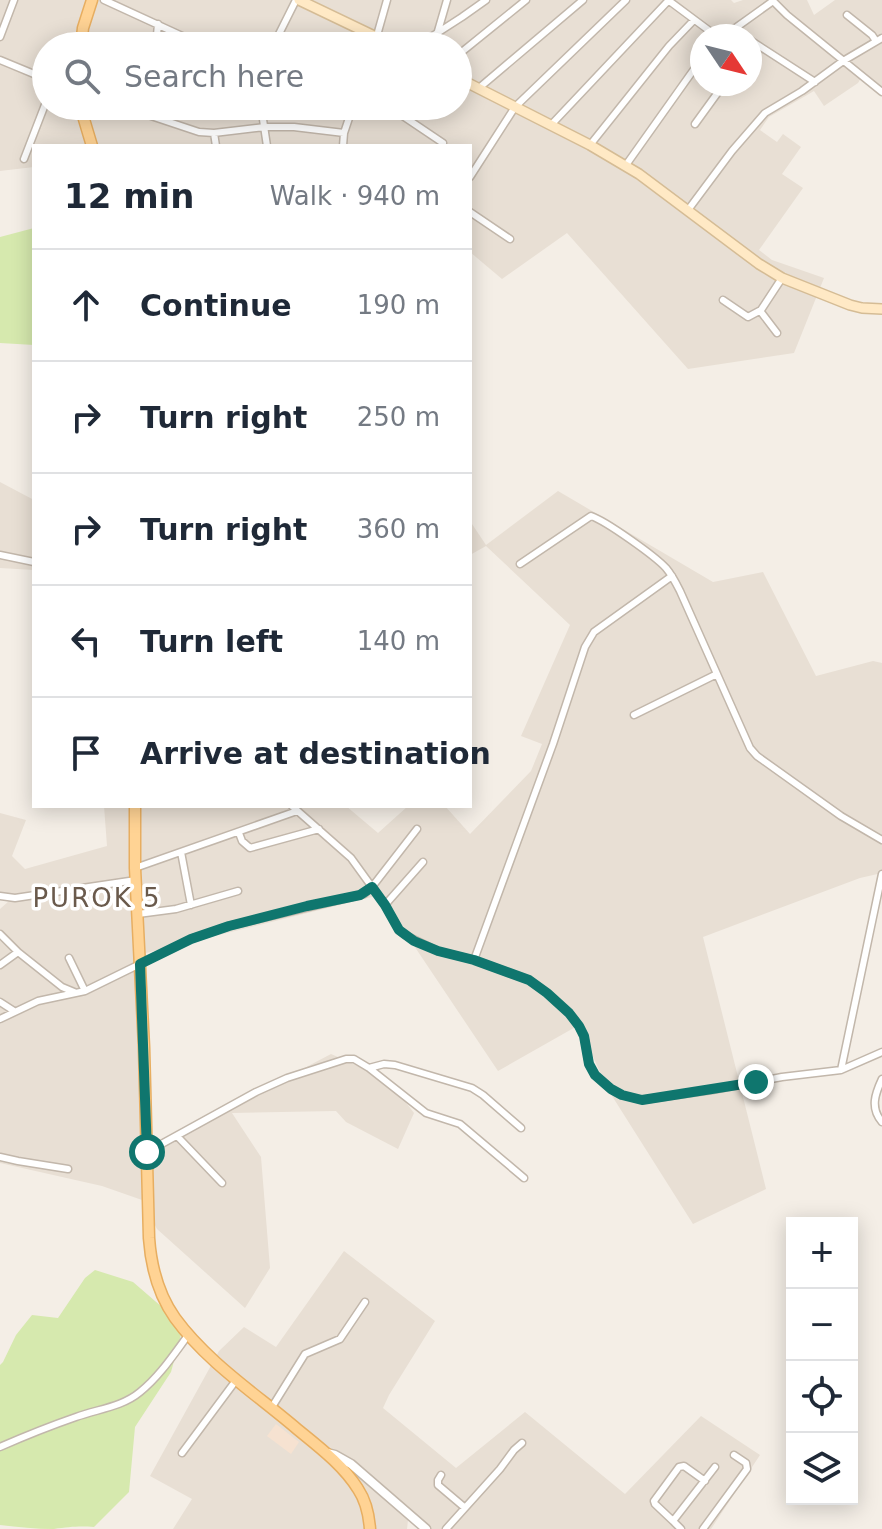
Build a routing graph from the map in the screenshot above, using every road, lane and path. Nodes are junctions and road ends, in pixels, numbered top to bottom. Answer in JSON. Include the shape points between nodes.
{"nodes":[{"id":1,"x":14,"y":0,"type":"edge"},
{"id":2,"x":92,"y":0,"type":"edge"},
{"id":3,"x":104,"y":0,"type":"edge"},
{"id":4,"x":298,"y":0,"type":"edge"},
{"id":5,"x":387,"y":0,"type":"edge"},
{"id":6,"x":447,"y":0,"type":"edge"},
{"id":7,"x":486,"y":0,"type":"edge"},
{"id":8,"x":526,"y":0,"type":"edge"},
{"id":9,"x":583,"y":0,"type":"edge"},
{"id":10,"x":626,"y":0,"type":"edge"},
{"id":11,"x":668,"y":0,"type":"edge"},
{"id":12,"x":773,"y":0,"type":"edge"},
{"id":13,"x":847,"y":15,"type":"dead end"},
{"id":14,"x":694,"y":20,"type":"junction"},
{"id":15,"x":158,"y":24,"type":"junction"},
{"id":16,"x":700,"y":24,"type":"edge"},
{"id":17,"x":741,"y":24,"type":"edge"},
{"id":18,"x":83,"y":32,"type":"edge"},
{"id":19,"x":157,"y":32,"type":"edge"},
{"id":20,"x":175,"y":32,"type":"edge"},
{"id":21,"x":281,"y":32,"type":"edge"},
{"id":22,"x":357,"y":32,"type":"edge"},
{"id":23,"x":379,"y":32,"type":"edge"},
{"id":24,"x":438,"y":32,"type":"edge"},
{"id":25,"x":439,"y":32,"type":"edge"},
{"id":26,"x":0,"y":37,"type":"edge"},
{"id":27,"x":879,"y":40,"type":"edge"},
{"id":28,"x":472,"y":44,"type":"edge"},
{"id":29,"x":762,"y":48,"type":"edge"},
{"id":30,"x":0,"y":60,"type":"edge"},
{"id":31,"x":843,"y":61,"type":"junction"},
{"id":32,"x":32,"y":73,"type":"edge"},
{"id":33,"x":690,"y":75,"type":"edge"},
{"id":34,"x":815,"y":82,"type":"junction"},
{"id":35,"x":472,"y":85,"type":"edge"},
{"id":36,"x":478,"y":88,"type":"junction"},
{"id":37,"x":882,"y":92,"type":"edge"},
{"id":38,"x":715,"y":96,"type":"edge"},
{"id":39,"x":515,"y":107,"type":"junction"},
{"id":40,"x":39,"y":120,"type":"edge"},
{"id":41,"x":84,"y":120,"type":"edge"},
{"id":42,"x":160,"y":120,"type":"edge"},
{"id":43,"x":264,"y":120,"type":"edge"},
{"id":44,"x":348,"y":120,"type":"edge"},
{"id":45,"x":409,"y":120,"type":"edge"},
{"id":46,"x":695,"y":124,"type":"dead end"},
{"id":47,"x":551,"y":125,"type":"junction"},
{"id":48,"x":265,"y":127,"type":"junction"},
{"id":49,"x":214,"y":133,"type":"junction"},
{"id":50,"x":344,"y":133,"type":"junction"},
{"id":51,"x":443,"y":143,"type":"dead end"},
{"id":52,"x":91,"y":144,"type":"edge"},
{"id":53,"x":216,"y":144,"type":"edge"},
{"id":54,"x":267,"y":144,"type":"edge"},
{"id":55,"x":343,"y":144,"type":"edge"},
{"id":56,"x":590,"y":145,"type":"junction"},
{"id":57,"x":24,"y":159,"type":"dead end"},
{"id":58,"x":626,"y":165,"type":"junction"},
{"id":59,"x":472,"y":174,"type":"edge"},
{"id":60,"x":688,"y":210,"type":"junction"},
{"id":61,"x":472,"y":213,"type":"edge"},
{"id":62,"x":510,"y":239,"type":"dead end"},
{"id":63,"x":782,"y":278,"type":"junction"},
{"id":64,"x":723,"y":300,"type":"dead end"},
{"id":65,"x":882,"y":309,"type":"edge"},
{"id":66,"x":761,"y":310,"type":"junction"},
{"id":67,"x":777,"y":333,"type":"dead end"},
{"id":68,"x":0,"y":555,"type":"edge"},
{"id":69,"x":32,"y":562,"type":"edge"},
{"id":70,"x":520,"y":564,"type":"dead end"},
{"id":71,"x":672,"y":576,"type":"junction"},
{"id":72,"x":717,"y":674,"type":"junction"},
{"id":73,"x":634,"y":715,"type":"dead end"},
{"id":74,"x":135,"y":808,"type":"edge"},
{"id":75,"x":295,"y":809,"type":"edge"},
{"id":76,"x":319,"y":829,"type":"junction"},
{"id":77,"x":417,"y":829,"type":"dead end"},
{"id":78,"x":239,"y":833,"type":"junction"},
{"id":79,"x":882,"y":840,"type":"edge"},
{"id":80,"x":181,"y":852,"type":"junction"},
{"id":81,"x":423,"y":862,"type":"dead end"},
{"id":82,"x":135,"y":868,"type":"junction"},
{"id":83,"x":882,"y":874,"type":"edge"},
{"id":84,"x":136,"y":880,"type":"junction"},
{"id":85,"x":372,"y":887,"type":"junction"},
{"id":86,"x":238,"y":891,"type":"dead end"},
{"id":87,"x":0,"y":896,"type":"edge"},
{"id":88,"x":191,"y":905,"type":"junction"},
{"id":89,"x":385,"y":905,"type":"junction"},
{"id":90,"x":138,"y":914,"type":"junction"},
{"id":91,"x":0,"y":934,"type":"edge"},
{"id":92,"x":18,"y":952,"type":"junction"},
{"id":93,"x":69,"y":958,"type":"dead end"},
{"id":94,"x":474,"y":960,"type":"junction"},
{"id":95,"x":140,"y":964,"type":"junction"},
{"id":96,"x":0,"y":965,"type":"edge"},
{"id":97,"x":85,"y":991,"type":"junction"},
{"id":98,"x":74,"y":992,"type":"junction"},
{"id":99,"x":0,"y":1002,"type":"edge"},
{"id":100,"x":14,"y":1011,"type":"junction"},
{"id":101,"x":0,"y":1019,"type":"edge"},
{"id":102,"x":882,"y":1052,"type":"edge"},
{"id":103,"x":369,"y":1068,"type":"junction"},
{"id":104,"x":841,"y":1070,"type":"junction"},
{"id":105,"x":882,"y":1079,"type":"edge"},
{"id":106,"x":882,"y":1122,"type":"edge"},
{"id":107,"x":521,"y":1128,"type":"dead end"},
{"id":108,"x":177,"y":1136,"type":"junction"},
{"id":109,"x":147,"y":1152,"type":"junction"},
{"id":110,"x":0,"y":1157,"type":"edge"},
{"id":111,"x":68,"y":1169,"type":"dead end"},
{"id":112,"x":524,"y":1178,"type":"dead end"},
{"id":113,"x":222,"y":1183,"type":"dead end"},
{"id":114,"x":365,"y":1302,"type":"dead end"},
{"id":115,"x":189,"y":1334,"type":"junction"},
{"id":116,"x":237,"y":1379,"type":"junction"},
{"id":117,"x":272,"y":1407,"type":"junction"},
{"id":118,"x":522,"y":1443,"type":"dead end"},
{"id":119,"x":0,"y":1447,"type":"edge"},
{"id":120,"x":182,"y":1453,"type":"dead end"},
{"id":121,"x":326,"y":1453,"type":"junction"},
{"id":122,"x":734,"y":1455,"type":"dead end"},
{"id":123,"x":715,"y":1467,"type":"dead end"},
{"id":124,"x":441,"y":1475,"type":"dead end"},
{"id":125,"x":705,"y":1481,"type":"junction"},
{"id":126,"x":464,"y":1507,"type":"junction"},
{"id":127,"x":673,"y":1521,"type":"junction"},
{"id":128,"x":370,"y":1529,"type":"edge"},
{"id":129,"x":426,"y":1529,"type":"edge"},
{"id":130,"x":446,"y":1529,"type":"edge"},
{"id":131,"x":681,"y":1529,"type":"edge"},
{"id":132,"x":703,"y":1529,"type":"edge"}],
"edges":[{"from":1,"to":26,"type":"street"},
{"from":2,"to":18,"type":"main road"},
{"from":3,"to":15,"type":"street"},
{"from":4,"to":21,"type":"street"},
{"from":4,"to":22,"type":"main road"},
{"from":5,"to":23,"type":"street"},
{"from":6,"to":24,"type":"street"},
{"from":7,"to":25,"type":"street"},
{"from":8,"to":28,"type":"street"},
{"from":9,"to":36,"type":"street"},
{"from":10,"to":39,"type":"street"},
{"from":11,"to":14,"type":"street"},
{"from":11,"to":47,"type":"street"},
{"from":12,"to":17,"type":"street"},
{"from":12,"to":31,"type":"street"},
{"from":13,"to":27,"type":"street"},
{"from":14,"to":16,"type":"street"},
{"from":14,"to":56,"type":"street"},
{"from":15,"to":19,"type":"street"},
{"from":15,"to":20,"type":"street"},
{"from":27,"to":31,"type":"street"},
{"from":29,"to":34,"type":"street"},
{"from":30,"to":32,"type":"street"},
{"from":31,"to":34,"type":"street"},
{"from":31,"to":37,"type":"street"},
{"from":33,"to":58,"type":"street"},
{"from":34,"to":60,"type":"street","via":[[765,113]]},
{"from":35,"to":36,"type":"main road"},
{"from":36,"to":39,"type":"main road"},
{"from":38,"to":46,"type":"street"},
{"from":39,"to":47,"type":"main road"},
{"from":39,"to":59,"type":"street"},
{"from":40,"to":57,"type":"street"},
{"from":41,"to":52,"type":"main road"},
{"from":42,"to":49,"type":"street"},
{"from":43,"to":48,"type":"street"},
{"from":44,"to":50,"type":"street"},
{"from":45,"to":51,"type":"street"},
{"from":47,"to":56,"type":"main road"},
{"from":48,"to":49,"type":"street"},
{"from":48,"to":50,"type":"street"},
{"from":48,"to":54,"type":"street"},
{"from":49,"to":53,"type":"street"},
{"from":50,"to":55,"type":"street"},
{"from":56,"to":58,"type":"main road"},
{"from":58,"to":60,"type":"main road"},
{"from":60,"to":63,"type":"main road"},
{"from":61,"to":62,"type":"street"},
{"from":63,"to":65,"type":"main road","via":[[862,308]]},
{"from":63,"to":66,"type":"street"},
{"from":64,"to":66,"type":"street","via":[[748,317]]},
{"from":66,"to":67,"type":"street"},
{"from":68,"to":69,"type":"street"},
{"from":70,"to":71,"type":"street","via":[[591,516],[656,559]]},
{"from":71,"to":72,"type":"street"},
{"from":71,"to":94,"type":"street","via":[[594,632],[585,647]]},
{"from":72,"to":73,"type":"street"},
{"from":72,"to":79,"type":"street","via":[[757,756]]},
{"from":74,"to":82,"type":"main road"},
{"from":75,"to":76,"type":"street"},
{"from":75,"to":78,"type":"street"},
{"from":76,"to":78,"type":"street","via":[[250,848]]},
{"from":76,"to":85,"type":"street","via":[[351,858]]},
{"from":77,"to":85,"type":"street"},
{"from":78,"to":80,"type":"street"},
{"from":80,"to":82,"type":"street"},
{"from":80,"to":88,"type":"street"},
{"from":81,"to":89,"type":"street"},
{"from":82,"to":84,"type":"main road"},
{"from":83,"to":104,"type":"street"},
{"from":84,"to":87,"type":"street"},
{"from":84,"to":90,"type":"main road"},
{"from":85,"to":89,"type":"street"},
{"from":85,"to":95,"type":"street","via":[[360,895],[229,926]]},
{"from":86,"to":88,"type":"street"},
{"from":88,"to":90,"type":"street"},
{"from":89,"to":94,"type":"street","via":[[399,930],[414,941]]},
{"from":90,"to":95,"type":"main road"},
{"from":91,"to":92,"type":"street"},
{"from":92,"to":96,"type":"street"},
{"from":92,"to":98,"type":"street"},
{"from":93,"to":97,"type":"street"},
{"from":94,"to":104,"type":"street","via":[[529,980],[558,1003],[579,1026],[595,1075],[632,1099]]},
{"from":95,"to":97,"type":"street"},
{"from":95,"to":109,"type":"main road"},
{"from":97,"to":98,"type":"street"},
{"from":98,"to":100,"type":"street"},
{"from":99,"to":100,"type":"street"},
{"from":100,"to":101,"type":"street"},
{"from":102,"to":104,"type":"street"},
{"from":103,"to":107,"type":"street","via":[[395,1065],[472,1088]]},
{"from":103,"to":108,"type":"street","via":[[346,1059],[287,1078]]},
{"from":103,"to":112,"type":"street","via":[[426,1113],[460,1124]]},
{"from":105,"to":106,"type":"street","via":[[874,1106]]},
{"from":108,"to":109,"type":"street"},
{"from":108,"to":113,"type":"street"},
{"from":109,"to":115,"type":"main road","via":[[154,1272],[167,1304]]},
{"from":110,"to":111,"type":"street"},
{"from":114,"to":117,"type":"street","via":[[340,1339],[305,1354]]},
{"from":115,"to":116,"type":"main road"},
{"from":115,"to":119,"type":"street","via":[[160,1373],[129,1399]]},
{"from":116,"to":117,"type":"main road"},
{"from":116,"to":120,"type":"street"},
{"from":117,"to":121,"type":"main road"},
{"from":118,"to":126,"type":"street"},
{"from":121,"to":128,"type":"main road","via":[[360,1491]]},
{"from":121,"to":129,"type":"street","via":[[351,1464]]},
{"from":122,"to":132,"type":"street","via":[[747,1469]]},
{"from":123,"to":125,"type":"street"},
{"from":124,"to":126,"type":"street","via":[[438,1485]]},
{"from":125,"to":127,"type":"street"},
{"from":125,"to":127,"type":"street","via":[[679,1467],[654,1501]]},
{"from":126,"to":130,"type":"street"},
{"from":127,"to":131,"type":"street"}]}
